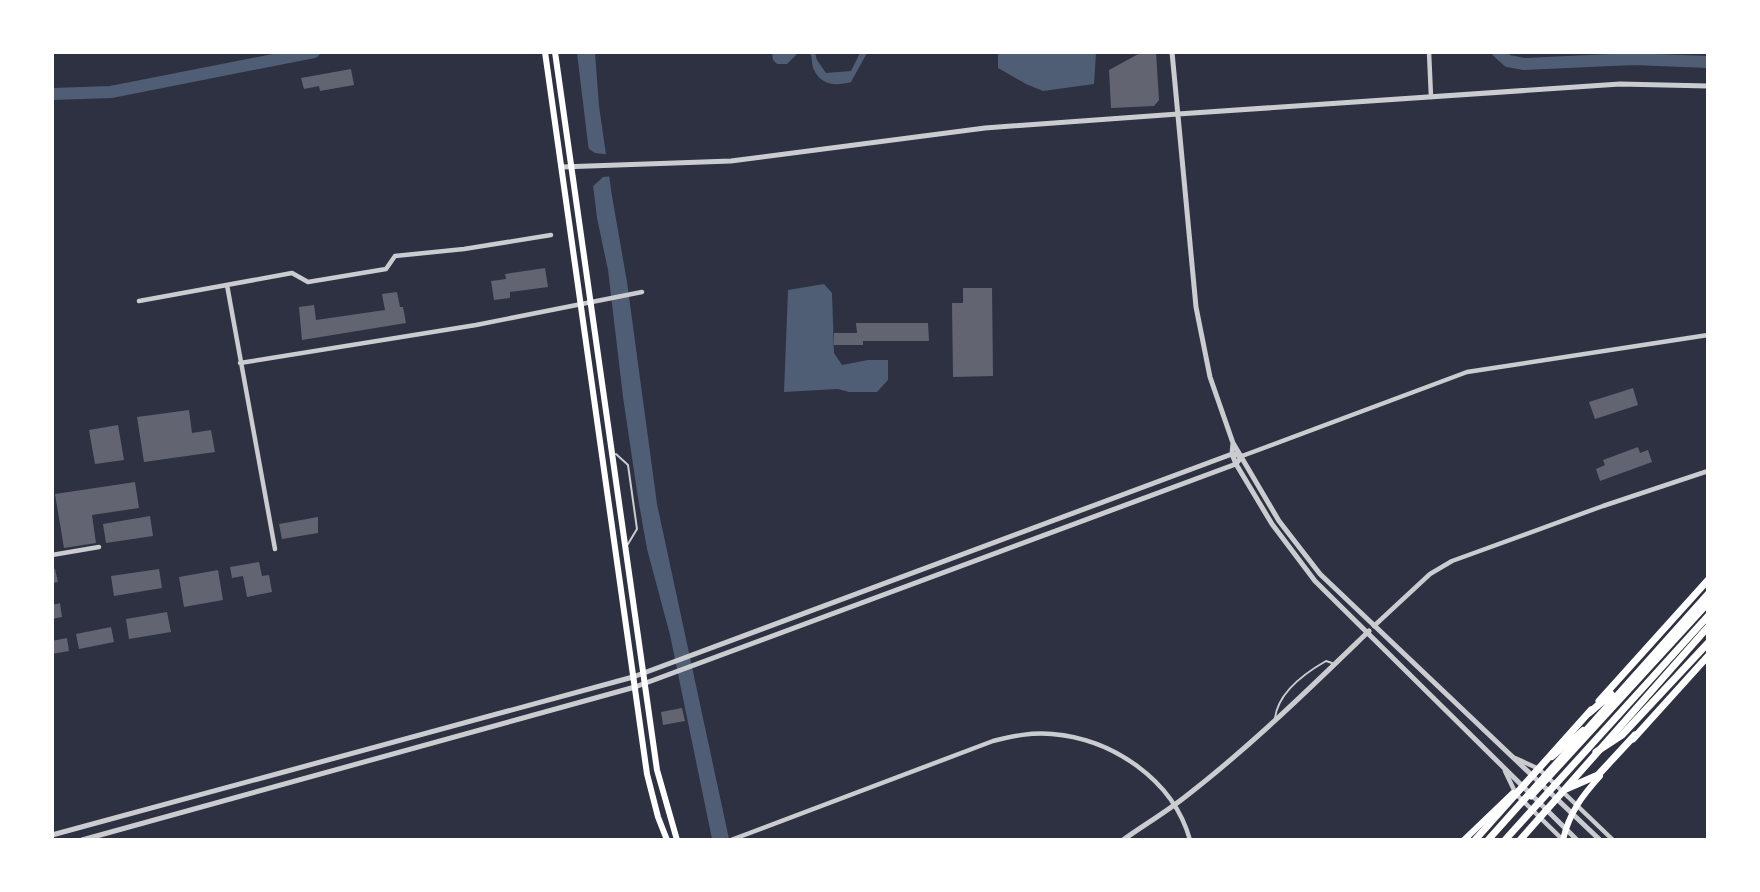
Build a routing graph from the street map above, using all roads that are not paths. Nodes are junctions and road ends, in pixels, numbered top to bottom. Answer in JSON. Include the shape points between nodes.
{"nodes":[{"id":1,"x":545,"y":52,"type":"edge"},
{"id":2,"x":555,"y":52,"type":"edge"},
{"id":3,"x":1172,"y":52,"type":"edge"},
{"id":4,"x":1429,"y":52,"type":"edge"},
{"id":5,"x":1707,"y":86,"type":"edge"},
{"id":6,"x":1431,"y":97,"type":"junction"},
{"id":7,"x":1178,"y":114,"type":"junction"},
{"id":8,"x":561,"y":167,"type":"junction"},
{"id":9,"x":572,"y":167,"type":"junction"},
{"id":10,"x":551,"y":235,"type":"dead end"},
{"id":11,"x":227,"y":285,"type":"junction"},
{"id":12,"x":642,"y":292,"type":"dead end"},
{"id":13,"x":139,"y":301,"type":"dead end"},
{"id":14,"x":591,"y":302,"type":"junction"},
{"id":15,"x":580,"y":304,"type":"junction"},
{"id":16,"x":1707,"y":335,"type":"edge"},
{"id":17,"x":240,"y":363,"type":"junction"},
{"id":18,"x":1233,"y":443,"type":"junction"},
{"id":19,"x":612,"y":450,"type":"junction"},
{"id":20,"x":1232,"y":454,"type":"junction"},
{"id":21,"x":1242,"y":457,"type":"junction"},
{"id":22,"x":1236,"y":464,"type":"junction"},
{"id":23,"x":1707,"y":471,"type":"edge"},
{"id":24,"x":99,"y":547,"type":"dead end"},
{"id":25,"x":625,"y":548,"type":"junction"},
{"id":26,"x":275,"y":549,"type":"dead end"},
{"id":27,"x":52,"y":555,"type":"edge"},
{"id":28,"x":1707,"y":580,"type":"edge"},
{"id":29,"x":1707,"y":587,"type":"edge"},
{"id":30,"x":1707,"y":594,"type":"edge"},
{"id":31,"x":1707,"y":603,"type":"edge"},
{"id":32,"x":1707,"y":616,"type":"edge"},
{"id":33,"x":1374,"y":626,"type":"junction"},
{"id":34,"x":1707,"y":627,"type":"edge"},
{"id":35,"x":1367,"y":633,"type":"junction"},
{"id":36,"x":1707,"y":643,"type":"edge"},
{"id":37,"x":1707,"y":656,"type":"edge"},
{"id":38,"x":1336,"y":664,"type":"junction"},
{"id":39,"x":643,"y":674,"type":"junction"},
{"id":40,"x":633,"y":677,"type":"junction"},
{"id":41,"x":645,"y":683,"type":"junction"},
{"id":42,"x":635,"y":687,"type":"junction"},
{"id":43,"x":1619,"y":688,"type":"junction"},
{"id":44,"x":1589,"y":713,"type":"junction"},
{"id":45,"x":1275,"y":721,"type":"junction"},
{"id":46,"x":1600,"y":721,"type":"junction"},
{"id":47,"x":1587,"y":726,"type":"junction"},
{"id":48,"x":1633,"y":739,"type":"joint"},
{"id":49,"x":1597,"y":752,"type":"junction"},
{"id":50,"x":1503,"y":767,"type":"junction"},
{"id":51,"x":1536,"y":772,"type":"junction"},
{"id":52,"x":1546,"y":781,"type":"junction"},
{"id":53,"x":1523,"y":787,"type":"junction"},
{"id":54,"x":1516,"y":794,"type":"junction"},
{"id":55,"x":1559,"y":794,"type":"junction"},
{"id":56,"x":1532,"y":796,"type":"junction"},
{"id":57,"x":1525,"y":803,"type":"junction"},
{"id":58,"x":1174,"y":805,"type":"junction"},
{"id":59,"x":1546,"y":809,"type":"junction"},
{"id":60,"x":1539,"y":816,"type":"junction"},
{"id":61,"x":52,"y":835,"type":"edge"},
{"id":62,"x":1564,"y":838,"type":"edge"},
{"id":63,"x":82,"y":839,"type":"edge"},
{"id":64,"x":667,"y":839,"type":"edge"},
{"id":65,"x":677,"y":839,"type":"edge"},
{"id":66,"x":732,"y":839,"type":"edge"},
{"id":67,"x":1123,"y":839,"type":"edge"},
{"id":68,"x":1190,"y":839,"type":"edge"},
{"id":69,"x":1464,"y":839,"type":"edge"},
{"id":70,"x":1475,"y":839,"type":"edge"},
{"id":71,"x":1488,"y":839,"type":"edge"},
{"id":72,"x":1505,"y":839,"type":"edge"},
{"id":73,"x":1520,"y":839,"type":"edge"},
{"id":74,"x":1577,"y":839,"type":"edge"},
{"id":75,"x":1600,"y":839,"type":"edge"},
{"id":76,"x":1613,"y":839,"type":"edge"}],
"edges":[{"from":1,"to":8,"type":"main road"},
{"from":2,"to":9,"type":"main road"},
{"from":3,"to":7,"type":"street"},
{"from":4,"to":6,"type":"street"},
{"from":5,"to":6,"type":"street","via":[[1636,83]]},
{"from":6,"to":7,"type":"street"},
{"from":7,"to":9,"type":"street","via":[[985,128],[731,161]]},
{"from":7,"to":18,"type":"street","via":[[1199,326],[1210,377]]},
{"from":8,"to":9,"type":"street"},
{"from":8,"to":15,"type":"main road"},
{"from":9,"to":14,"type":"main road"},
{"from":10,"to":11,"type":"street","via":[[396,256],[386,269],[308,282],[292,273]]},
{"from":11,"to":13,"type":"street"},
{"from":11,"to":17,"type":"street"},
{"from":12,"to":14,"type":"street"},
{"from":14,"to":15,"type":"street"},
{"from":14,"to":19,"type":"main road"},
{"from":15,"to":17,"type":"street"},
{"from":15,"to":40,"type":"main road"},
{"from":16,"to":21,"type":"street","via":[[1467,372]]},
{"from":17,"to":26,"type":"street"},
{"from":18,"to":20,"type":"street"},
{"from":18,"to":21,"type":"street"},
{"from":19,"to":25,"type":"main road"},
{"from":19,"to":25,"type":"lane","via":[[628,465],[637,529]]},
{"from":20,"to":21,"type":"street"},
{"from":20,"to":22,"type":"street"},
{"from":20,"to":39,"type":"street"},
{"from":21,"to":22,"type":"street"},
{"from":21,"to":33,"type":"street","via":[[1299,549]]},
{"from":22,"to":35,"type":"street","via":[[1292,552]]},
{"from":22,"to":41,"type":"street"},
{"from":23,"to":33,"type":"street","via":[[1452,561]]},
{"from":24,"to":27,"type":"street"},
{"from":25,"to":39,"type":"main road"},
{"from":28,"to":44,"type":"main road"},
{"from":29,"to":43,"type":"main road"},
{"from":30,"to":47,"type":"main road"},
{"from":31,"to":46,"type":"main road"},
{"from":32,"to":72,"type":"main road"},
{"from":33,"to":35,"type":"street"},
{"from":33,"to":51,"type":"street","via":[[1514,757]]},
{"from":34,"to":49,"type":"main road"},
{"from":35,"to":38,"type":"street"},
{"from":35,"to":50,"type":"street"},
{"from":36,"to":49,"type":"main road","via":[[1622,735]]},
{"from":37,"to":48,"type":"main road"},
{"from":37,"to":55,"type":"main road","via":[[1598,775]]},
{"from":38,"to":45,"type":"street"},
{"from":38,"to":45,"type":"lane","via":[[1326,661],[1311,670],[1279,701]]},
{"from":39,"to":40,"type":"street"},
{"from":39,"to":41,"type":"main road"},
{"from":40,"to":42,"type":"main road"},
{"from":40,"to":61,"type":"street"},
{"from":41,"to":42,"type":"street"},
{"from":41,"to":65,"type":"main road","via":[[657,770]]},
{"from":42,"to":63,"type":"street"},
{"from":42,"to":64,"type":"main road","via":[[647,774]]},
{"from":43,"to":44,"type":"main road"},
{"from":43,"to":46,"type":"main road"},
{"from":44,"to":51,"type":"main road"},
{"from":45,"to":58,"type":"street"},
{"from":46,"to":52,"type":"main road"},
{"from":47,"to":69,"type":"main road"},
{"from":47,"to":71,"type":"main road"},
{"from":48,"to":62,"type":"main road","via":[[1581,797]]},
{"from":49,"to":55,"type":"main road"},
{"from":50,"to":53,"type":"street"},
{"from":50,"to":54,"type":"street"},
{"from":51,"to":52,"type":"street"},
{"from":51,"to":53,"type":"main road"},
{"from":52,"to":55,"type":"street"},
{"from":52,"to":56,"type":"main road"},
{"from":53,"to":54,"type":"main road"},
{"from":53,"to":56,"type":"street"},
{"from":54,"to":57,"type":"street"},
{"from":54,"to":70,"type":"main road"},
{"from":55,"to":59,"type":"main road"},
{"from":55,"to":75,"type":"street"},
{"from":55,"to":76,"type":"street"},
{"from":56,"to":57,"type":"main road"},
{"from":56,"to":59,"type":"street"},
{"from":57,"to":60,"type":"street"},
{"from":57,"to":71,"type":"main road"},
{"from":58,"to":66,"type":"street","via":[[1151,777],[1102,746],[1050,733],[1022,734]]},
{"from":58,"to":67,"type":"street"},
{"from":58,"to":68,"type":"street"},
{"from":59,"to":60,"type":"main road"},
{"from":59,"to":74,"type":"street"},
{"from":60,"to":62,"type":"street"},
{"from":60,"to":73,"type":"main road"}]}
